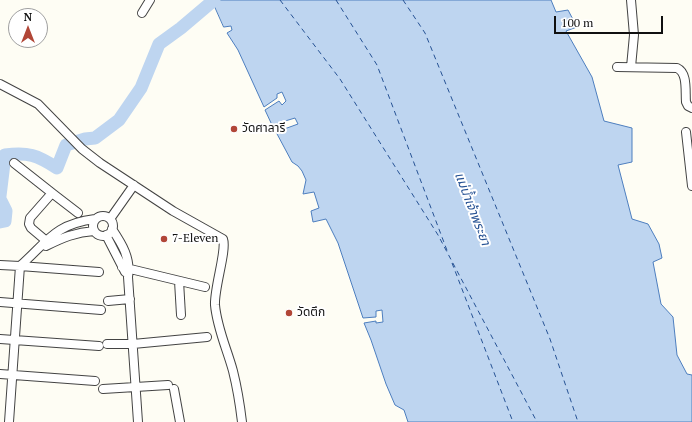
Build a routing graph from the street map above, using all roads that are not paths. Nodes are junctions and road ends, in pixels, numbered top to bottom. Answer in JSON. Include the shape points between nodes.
{"nodes":[{"id":1,"x":150,"y":0,"type":"edge"},
{"id":2,"x":631,"y":0,"type":"edge"},
{"id":3,"x":142,"y":13,"type":"dead end"},
{"id":4,"x":617,"y":67,"type":"dead end"},
{"id":5,"x":631,"y":67,"type":"junction"},
{"id":6,"x":0,"y":84,"type":"edge"},
{"id":7,"x":692,"y":108,"type":"edge"},
{"id":8,"x":686,"y":132,"type":"dead end"},
{"id":9,"x":14,"y":162,"type":"dead end"},
{"id":10,"x":134,"y":185,"type":"junction"},
{"id":11,"x":692,"y":186,"type":"edge"},
{"id":12,"x":52,"y":193,"type":"junction"},
{"id":13,"x":78,"y":213,"type":"dead end"},
{"id":14,"x":95,"y":219,"type":"junction"},
{"id":15,"x":110,"y":219,"type":"junction"},
{"id":16,"x":112,"y":228,"type":"junction"},
{"id":17,"x":94,"y":231,"type":"junction"},
{"id":18,"x":106,"y":235,"type":"junction"},
{"id":19,"x":48,"y":242,"type":"junction"},
{"id":20,"x":0,"y":265,"type":"edge"},
{"id":21,"x":20,"y":266,"type":"junction"},
{"id":22,"x":126,"y":268,"type":"junction"},
{"id":23,"x":99,"y":272,"type":"dead end"},
{"id":24,"x":179,"y":281,"type":"junction"},
{"id":25,"x":205,"y":288,"type":"dead end"},
{"id":26,"x":130,"y":299,"type":"junction"},
{"id":27,"x":108,"y":301,"type":"dead end"},
{"id":28,"x":0,"y":302,"type":"edge"},
{"id":29,"x":16,"y":304,"type":"junction"},
{"id":30,"x":101,"y":310,"type":"dead end"},
{"id":31,"x":181,"y":315,"type":"dead end"},
{"id":32,"x":208,"y":337,"type":"dead end"},
{"id":33,"x":0,"y":339,"type":"edge"},
{"id":34,"x":14,"y":340,"type":"junction"},
{"id":35,"x":133,"y":344,"type":"junction"},
{"id":36,"x":0,"y":374,"type":"edge"},
{"id":37,"x":12,"y":375,"type":"junction"},
{"id":38,"x":95,"y":381,"type":"dead end"},
{"id":39,"x":136,"y":387,"type":"junction"},
{"id":40,"x":103,"y":389,"type":"dead end"},
{"id":41,"x":9,"y":422,"type":"edge"},
{"id":42,"x":138,"y":422,"type":"edge"},
{"id":43,"x":180,"y":422,"type":"edge"},
{"id":44,"x":242,"y":422,"type":"edge"}],
"edges":[{"from":1,"to":3,"type":"street"},
{"from":2,"to":5,"type":"street","via":[[634,35]]},
{"from":4,"to":5,"type":"street"},
{"from":5,"to":7,"type":"street","via":[[681,70],[684,74],[686,102]]},
{"from":6,"to":10,"type":"street","via":[[38,104],[82,149]]},
{"from":8,"to":11,"type":"street"},
{"from":9,"to":12,"type":"street"},
{"from":10,"to":15,"type":"street"},
{"from":10,"to":44,"type":"street","via":[[223,239],[215,306],[233,371]]},
{"from":12,"to":13,"type":"street"},
{"from":12,"to":19,"type":"street","via":[[29,222],[31,228]]},
{"from":14,"to":15,"type":"street","via":[[103,216]]},
{"from":14,"to":17,"type":"street"},
{"from":14,"to":19,"type":"street","via":[[62,228]]},
{"from":15,"to":16,"type":"street"},
{"from":16,"to":18,"type":"street"},
{"from":16,"to":22,"type":"street","via":[[124,248]]},
{"from":17,"to":18,"type":"street"},
{"from":17,"to":19,"type":"street","via":[[68,235]]},
{"from":18,"to":22,"type":"street"},
{"from":19,"to":21,"type":"street"},
{"from":20,"to":21,"type":"street"},
{"from":21,"to":23,"type":"street"},
{"from":21,"to":29,"type":"street"},
{"from":22,"to":24,"type":"street"},
{"from":22,"to":26,"type":"street"},
{"from":24,"to":25,"type":"street"},
{"from":24,"to":31,"type":"street"},
{"from":26,"to":27,"type":"street"},
{"from":26,"to":35,"type":"street"},
{"from":28,"to":29,"type":"street"},
{"from":29,"to":30,"type":"street"},
{"from":29,"to":34,"type":"street"},
{"from":32,"to":35,"type":"street"},
{"from":33,"to":34,"type":"street"},
{"from":34,"to":35,"type":"street","via":[[103,345]]},
{"from":34,"to":37,"type":"street"},
{"from":35,"to":39,"type":"street"},
{"from":36,"to":37,"type":"street"},
{"from":37,"to":38,"type":"street"},
{"from":37,"to":41,"type":"street"},
{"from":39,"to":40,"type":"street"},
{"from":39,"to":42,"type":"street"},
{"from":39,"to":43,"type":"street","via":[[171,387]]}]}
